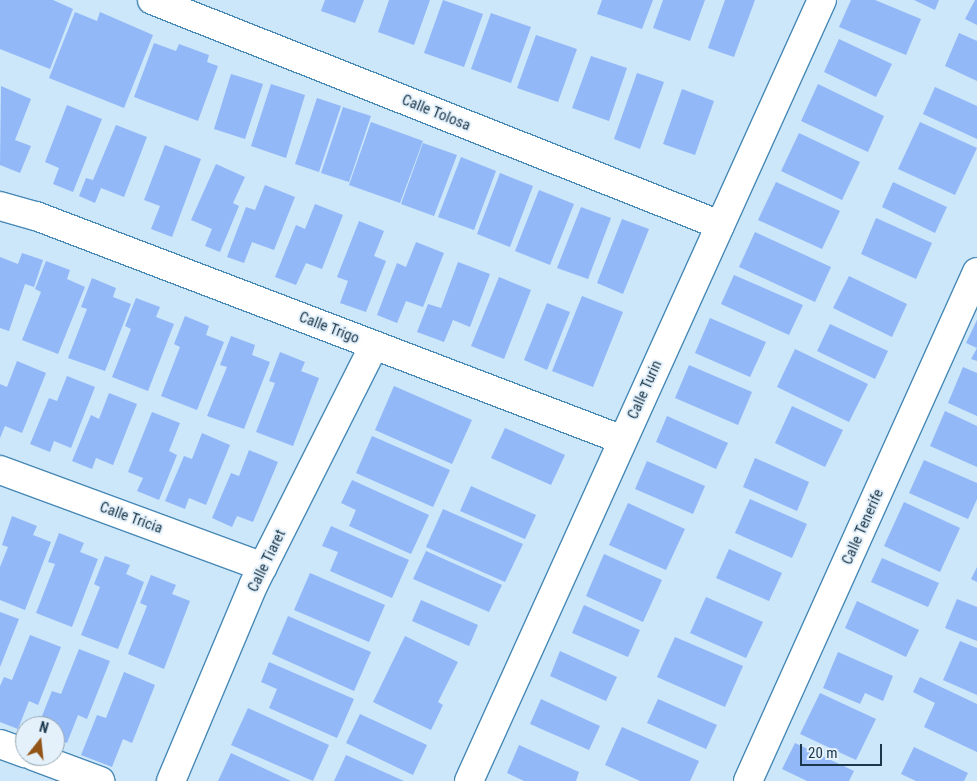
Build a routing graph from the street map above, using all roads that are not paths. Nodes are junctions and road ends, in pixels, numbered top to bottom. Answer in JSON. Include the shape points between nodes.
{"nodes":[{"id":1,"x":152,"y":0,"type":"edge"},
{"id":2,"x":822,"y":0,"type":"edge"},
{"id":3,"x":0,"y":206,"type":"edge"},
{"id":4,"x":720,"y":225,"type":"junction"},
{"id":5,"x":977,"y":272,"type":"edge"},
{"id":6,"x":374,"y":345,"type":"junction"},
{"id":7,"x":623,"y":440,"type":"junction"},
{"id":8,"x":0,"y":470,"type":"edge"},
{"id":9,"x":263,"y":567,"type":"junction"},
{"id":10,"x":0,"y":744,"type":"edge"},
{"id":11,"x":15,"y":749,"type":"edge"},
{"id":12,"x":60,"y":766,"type":"edge"},
{"id":13,"x":100,"y":781,"type":"edge"},
{"id":14,"x":171,"y":781,"type":"edge"},
{"id":15,"x":469,"y":781,"type":"edge"},
{"id":16,"x":748,"y":781,"type":"edge"}],
"edges":[{"from":1,"to":4,"type":"street","name":"Calle Tolosa"},
{"from":2,"to":4,"type":"street","name":"Calle Turin"},
{"from":3,"to":6,"type":"street","name":"Calle Trigo","via":[[36,216]]},
{"from":4,"to":7,"type":"street","name":"Calle Turin"},
{"from":5,"to":16,"type":"street","name":"Calle Tenerife"},
{"from":6,"to":7,"type":"street","name":"Calle Trigo"},
{"from":6,"to":9,"type":"street","name":"Calle Tiaret"},
{"from":7,"to":15,"type":"street","name":"Calle Turin"},
{"from":8,"to":9,"type":"street","name":"Calle Tricia"},
{"from":9,"to":14,"type":"street","name":"Calle Tiaret"},
{"from":10,"to":11,"type":"street"},
{"from":12,"to":13,"type":"street"}]}
